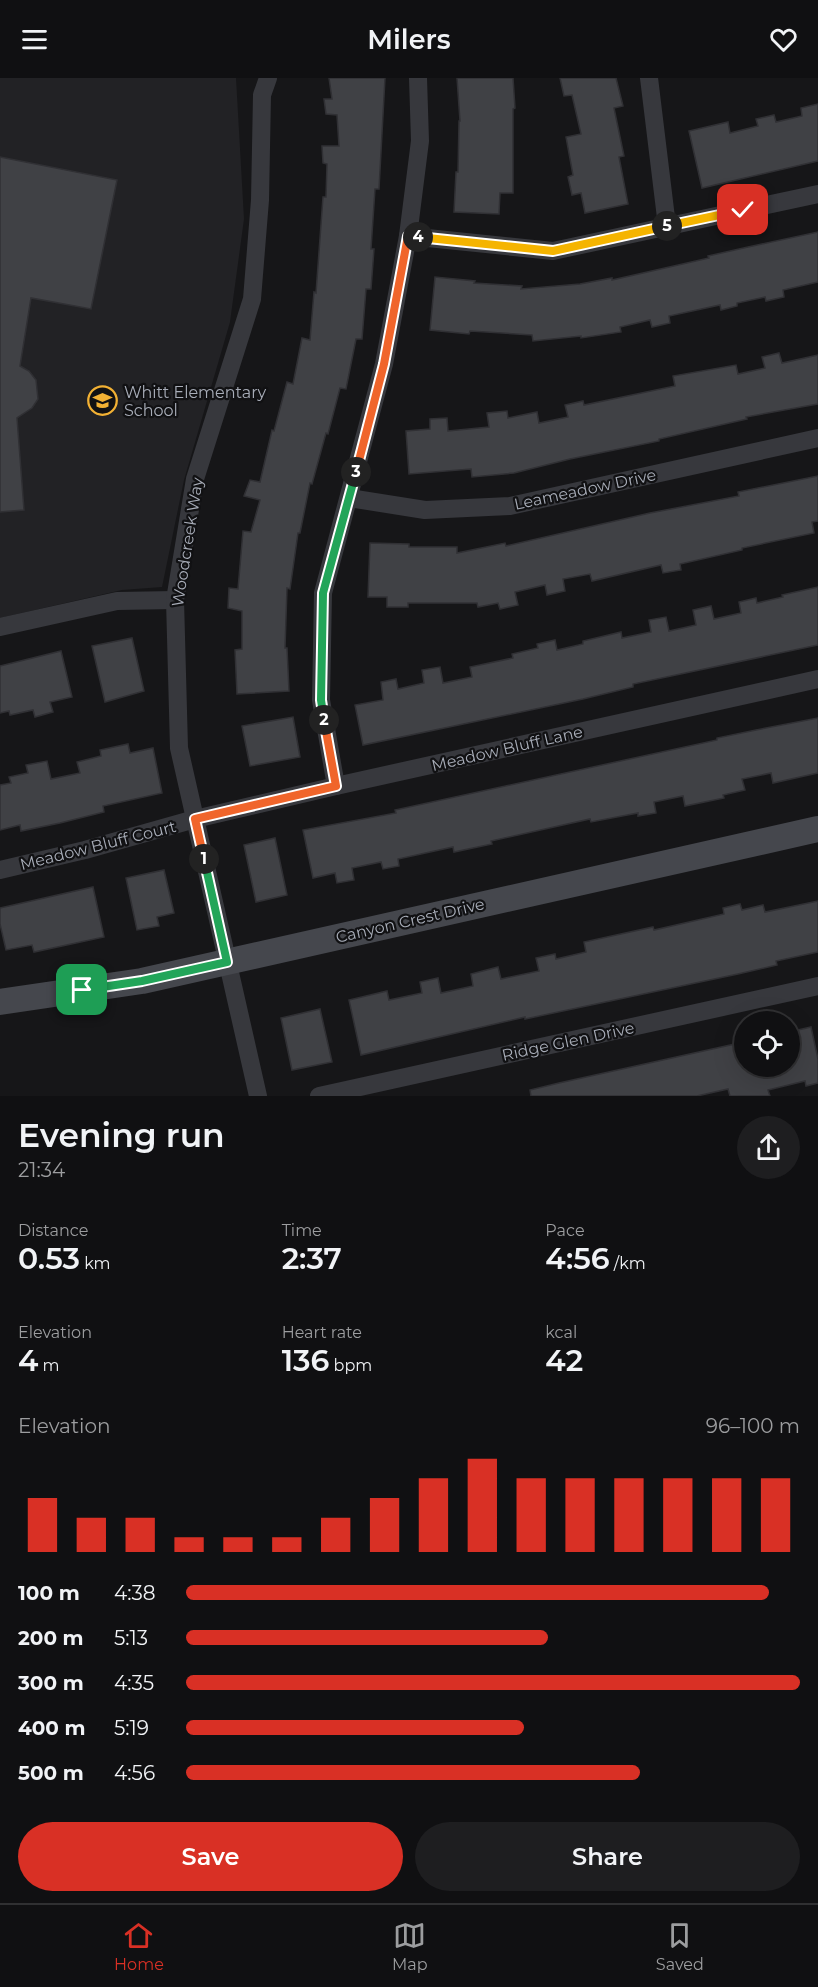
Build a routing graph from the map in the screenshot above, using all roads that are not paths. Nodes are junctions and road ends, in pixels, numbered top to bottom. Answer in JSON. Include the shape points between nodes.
{"nodes":[{"id":1,"x":251,"y":78,"type":"edge"},
{"id":2,"x":268,"y":78,"type":"edge"},
{"id":3,"x":418,"y":78,"type":"edge"},
{"id":4,"x":649,"y":78,"type":"edge"},
{"id":5,"x":262,"y":96,"type":"junction"},
{"id":6,"x":818,"y":194,"type":"edge"},
{"id":7,"x":667,"y":226,"type":"junction"},
{"id":8,"x":408,"y":236,"type":"junction"},
{"id":9,"x":818,"y":438,"type":"edge"},
{"id":10,"x":349,"y":498,"type":"junction"},
{"id":11,"x":175,"y":600,"type":"junction"},
{"id":12,"x":0,"y":627,"type":"edge"},
{"id":13,"x":818,"y":679,"type":"edge"},
{"id":14,"x":336,"y":786,"type":"junction"},
{"id":15,"x":195,"y":819,"type":"junction"},
{"id":16,"x":818,"y":829,"type":"edge"},
{"id":17,"x":0,"y":870,"type":"edge"},
{"id":18,"x":227,"y":962,"type":"junction"},
{"id":19,"x":818,"y":986,"type":"edge"},
{"id":20,"x":0,"y":1002,"type":"edge"},
{"id":21,"x":258,"y":1096,"type":"edge"},
{"id":22,"x":319,"y":1096,"type":"edge"}],
"edges":[{"from":1,"to":5,"type":"street"},
{"from":2,"to":5,"type":"street","name":"Woodcreek Way"},
{"from":3,"to":8,"type":"street","via":[[420,141]]},
{"from":4,"to":7,"type":"street"},
{"from":5,"to":11,"type":"street","name":"Woodcreek Way","via":[[260,200],[252,299],[195,479]]},
{"from":6,"to":7,"type":"street"},
{"from":7,"to":8,"type":"street","via":[[553,251]]},
{"from":8,"to":10,"type":"street","via":[[384,364]]},
{"from":9,"to":10,"type":"street","name":"Leameadow Drive","via":[[510,506],[425,510]]},
{"from":10,"to":14,"type":"street","via":[[323,593],[321,700]]},
{"from":11,"to":12,"type":"street","via":[[117,601]]},
{"from":11,"to":15,"type":"street","name":"Woodcreek Way","via":[[179,748]]},
{"from":13,"to":14,"type":"street","name":"Meadow Bluff Lane"},
{"from":14,"to":15,"type":"street","name":"Meadow Bluff Lane"},
{"from":15,"to":17,"type":"street","name":"Meadow Bluff Court"},
{"from":15,"to":18,"type":"street","name":"Woodcreek Way"},
{"from":16,"to":18,"type":"street","name":"Canyon Crest Drive"},
{"from":18,"to":20,"type":"street","name":"Canyon Crest Drive","via":[[142,981]]},
{"from":18,"to":21,"type":"street","name":"Woodcreek Way"},
{"from":19,"to":22,"type":"street","name":"Ridge Glen Drive"}]}
